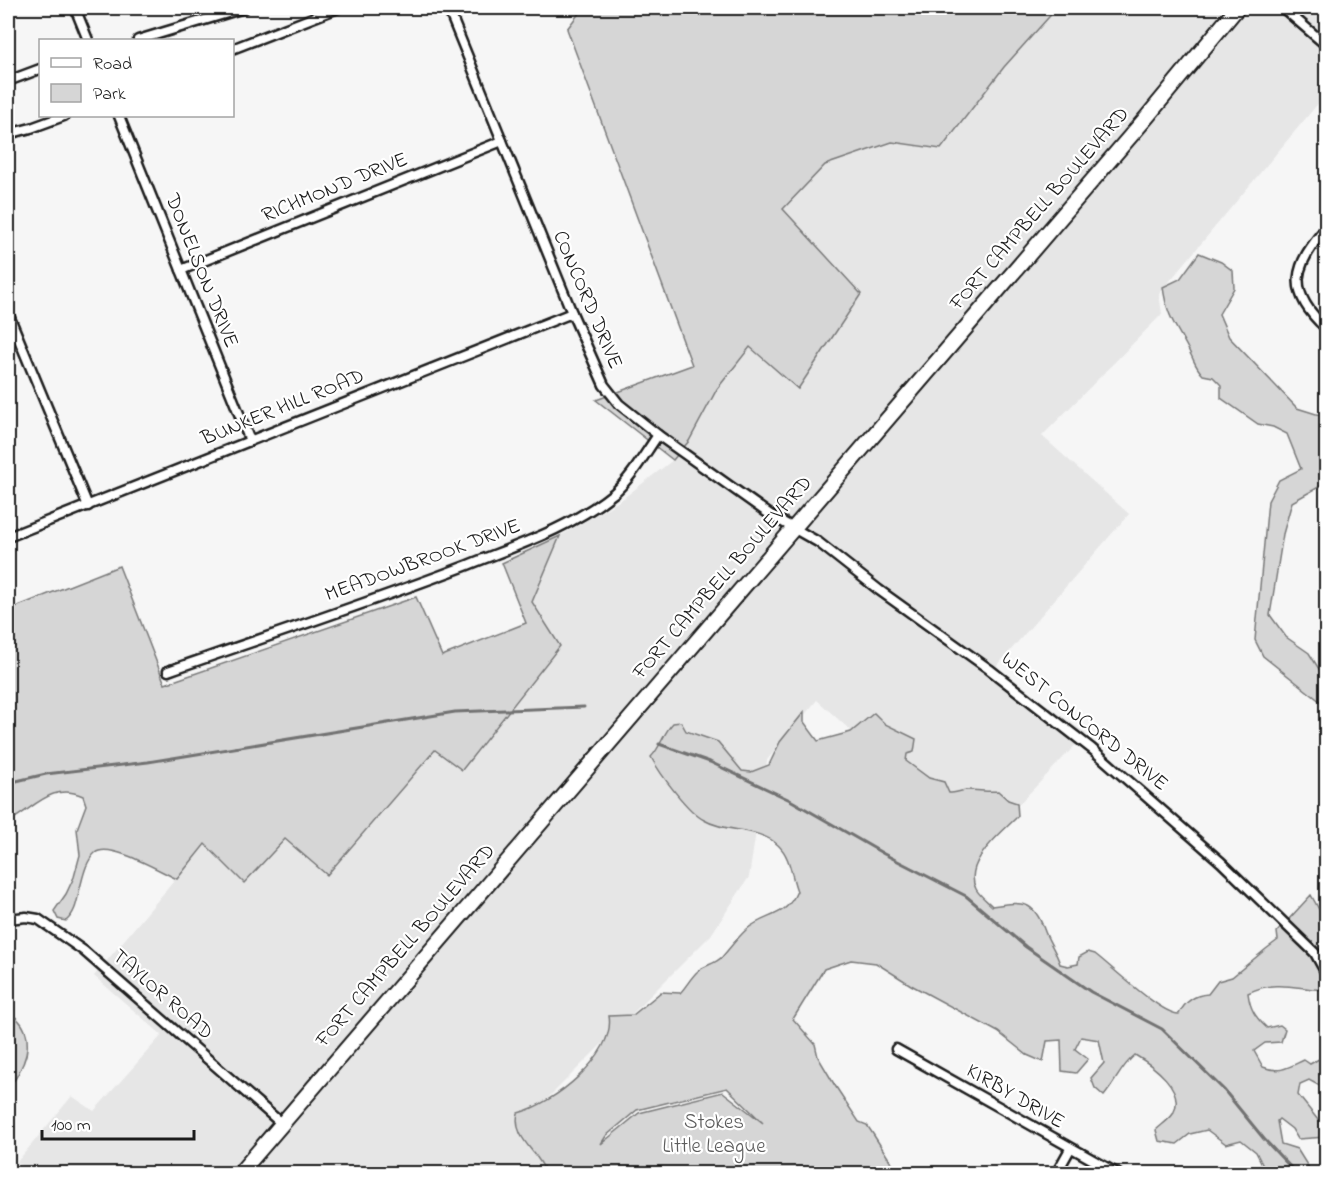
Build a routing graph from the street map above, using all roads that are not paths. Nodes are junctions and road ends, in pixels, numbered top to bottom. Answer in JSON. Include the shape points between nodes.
{"nodes":[{"id":1,"x":75,"y":8,"type":"edge"},
{"id":2,"x":244,"y":8,"type":"edge"},
{"id":3,"x":338,"y":8,"type":"edge"},
{"id":4,"x":448,"y":8,"type":"edge"},
{"id":5,"x":1237,"y":8,"type":"edge"},
{"id":6,"x":1283,"y":8,"type":"edge"},
{"id":7,"x":88,"y":39,"type":"edge"},
{"id":8,"x":141,"y":39,"type":"edge"},
{"id":9,"x":1326,"y":45,"type":"edge"},
{"id":10,"x":234,"y":48,"type":"edge"},
{"id":11,"x":39,"y":69,"type":"edge"},
{"id":12,"x":8,"y":81,"type":"edge"},
{"id":13,"x":61,"y":117,"type":"edge"},
{"id":14,"x":119,"y":117,"type":"edge"},
{"id":15,"x":8,"y":134,"type":"edge"},
{"id":16,"x":502,"y":141,"type":"junction"},
{"id":17,"x":1326,"y":228,"type":"edge"},
{"id":18,"x":181,"y":270,"type":"junction"},
{"id":19,"x":8,"y":313,"type":"edge"},
{"id":20,"x":572,"y":313,"type":"junction"},
{"id":21,"x":1326,"y":328,"type":"edge"},
{"id":22,"x":657,"y":435,"type":"junction"},
{"id":23,"x":250,"y":441,"type":"junction"},
{"id":24,"x":88,"y":506,"type":"junction"},
{"id":25,"x":793,"y":528,"type":"junction"},
{"id":26,"x":8,"y":537,"type":"edge"},
{"id":27,"x":168,"y":671,"type":"dead end"},
{"id":28,"x":8,"y":919,"type":"edge"},
{"id":29,"x":1326,"y":973,"type":"edge"},
{"id":30,"x":896,"y":1049,"type":"dead end"},
{"id":31,"x":282,"y":1124,"type":"junction"},
{"id":32,"x":1070,"y":1149,"type":"junction"},
{"id":33,"x":239,"y":1173,"type":"edge"},
{"id":34,"x":1056,"y":1173,"type":"edge"},
{"id":35,"x":1118,"y":1173,"type":"edge"}],
"edges":[{"from":1,"to":7,"type":"street"},
{"from":2,"to":8,"type":"street"},
{"from":3,"to":10,"type":"street"},
{"from":4,"to":16,"type":"street","name":"CONCORD DRIVE"},
{"from":5,"to":25,"type":"highway","name":"FORT CAMPBELL BOULEVARD"},
{"from":6,"to":9,"type":"street"},
{"from":11,"to":12,"type":"street"},
{"from":13,"to":15,"type":"street"},
{"from":14,"to":18,"type":"street","name":"DONELSON DRIVE"},
{"from":16,"to":18,"type":"street","name":"RICHMOND DRIVE"},
{"from":16,"to":20,"type":"street","name":"CONCORD DRIVE"},
{"from":17,"to":21,"type":"street","via":[[1299,266],[1298,282],[1310,310]]},
{"from":18,"to":23,"type":"street","name":"DONELSON DRIVE"},
{"from":19,"to":24,"type":"street"},
{"from":20,"to":22,"type":"street","name":"CONCORD DRIVE","via":[[604,385],[619,404]]},
{"from":20,"to":23,"type":"street","name":"BUNKER HILL ROAD"},
{"from":22,"to":25,"type":"street","name":"CONCORD DRIVE"},
{"from":22,"to":27,"type":"street","name":"MEADOWBROOK DRIVE","via":[[635,471],[614,492],[583,515],[549,532],[411,587]]},
{"from":23,"to":24,"type":"street","name":"BUNKER HILL ROAD"},
{"from":24,"to":26,"type":"street","name":"BUNKER HILL ROAD"},
{"from":25,"to":29,"type":"street","name":"WEST CONCORD DRIVE","via":[[818,542],[989,669],[1111,765],[1315,952]]},
{"from":25,"to":31,"type":"highway","name":"FORT CAMPBELL BOULEVARD"},
{"from":28,"to":31,"type":"street","name":"TAYLOR ROAD","via":[[38,919],[84,951]]},
{"from":30,"to":32,"type":"street","name":"KIRBY DRIVE"},
{"from":31,"to":33,"type":"highway","name":"FORT CAMPBELL BOULEVARD"},
{"from":32,"to":34,"type":"street"},
{"from":32,"to":35,"type":"street","name":"KIRBY DRIVE"}]}
